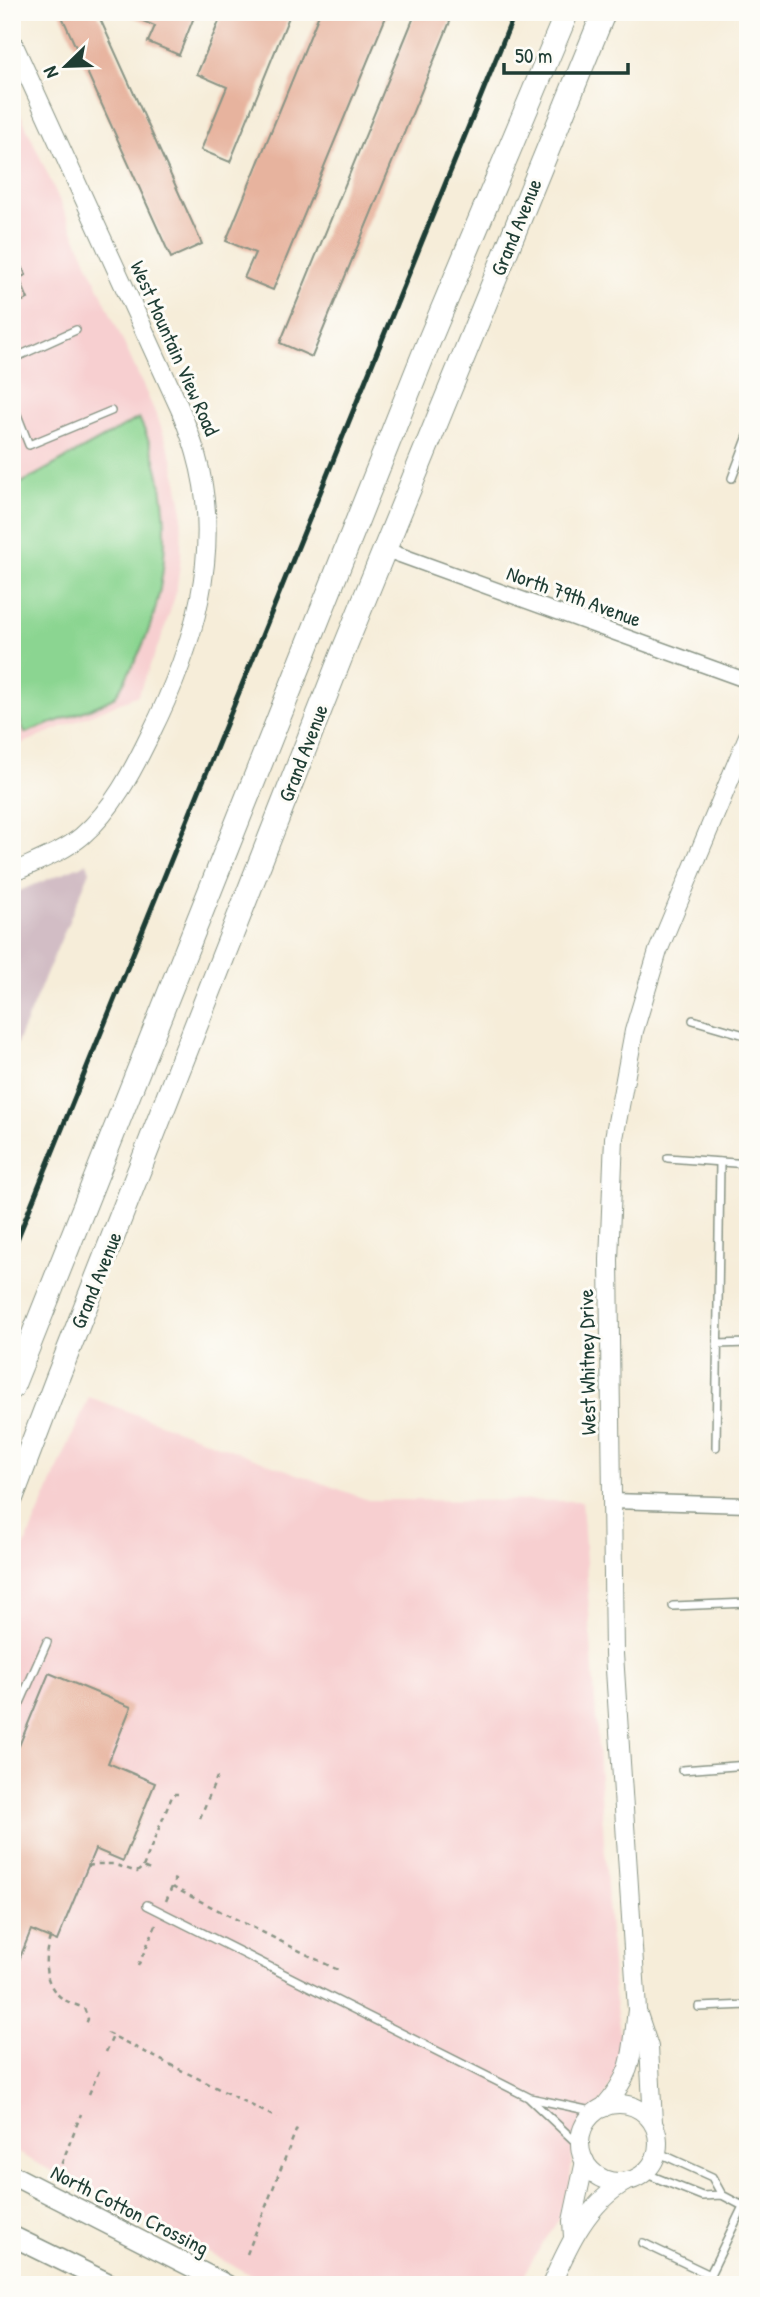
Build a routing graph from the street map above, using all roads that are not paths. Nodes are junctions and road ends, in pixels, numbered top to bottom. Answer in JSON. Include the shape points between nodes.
{"nodes":[{"id":1,"x":567,"y":12,"type":"edge"},
{"id":2,"x":604,"y":12,"type":"edge"},
{"id":3,"x":12,"y":41,"type":"edge"},
{"id":4,"x":76,"y":330,"type":"dead end"},
{"id":5,"x":12,"y":359,"type":"edge"},
{"id":6,"x":12,"y":402,"type":"edge"},
{"id":7,"x":111,"y":411,"type":"dead end"},
{"id":8,"x":748,"y":436,"type":"edge"},
{"id":9,"x":732,"y":478,"type":"dead end"},
{"id":10,"x":386,"y":550,"type":"junction"},
{"id":11,"x":748,"y":681,"type":"edge"},
{"id":12,"x":748,"y":736,"type":"edge"},
{"id":13,"x":12,"y":873,"type":"edge"},
{"id":14,"x":693,"y":1020,"type":"dead end"},
{"id":15,"x":747,"y":1033,"type":"edge"},
{"id":16,"x":668,"y":1158,"type":"dead end"},
{"id":17,"x":720,"y":1162,"type":"junction"},
{"id":18,"x":748,"y":1164,"type":"edge"},
{"id":19,"x":748,"y":1343,"type":"edge"},
{"id":20,"x":717,"y":1344,"type":"junction"},
{"id":21,"x":12,"y":1388,"type":"edge"},
{"id":22,"x":716,"y":1447,"type":"dead end"},
{"id":23,"x":12,"y":1497,"type":"edge"},
{"id":24,"x":612,"y":1501,"type":"junction"},
{"id":25,"x":748,"y":1505,"type":"edge"},
{"id":26,"x":748,"y":1603,"type":"edge"},
{"id":27,"x":673,"y":1606,"type":"dead end"},
{"id":28,"x":47,"y":1642,"type":"dead end"},
{"id":29,"x":12,"y":1721,"type":"edge"},
{"id":30,"x":748,"y":1765,"type":"edge"},
{"id":31,"x":682,"y":1770,"type":"dead end"},
{"id":32,"x":147,"y":1905,"type":"dead end"},
{"id":33,"x":748,"y":2005,"type":"edge"},
{"id":34,"x":699,"y":2007,"type":"dead end"},
{"id":35,"x":637,"y":2010,"type":"junction"},
{"id":36,"x":530,"y":2098,"type":"junction"},
{"id":37,"x":599,"y":2110,"type":"junction"},
{"id":38,"x":653,"y":2122,"type":"junction"},
{"id":39,"x":657,"y":2152,"type":"junction"},
{"id":40,"x":583,"y":2154,"type":"junction"},
{"id":41,"x":644,"y":2173,"type":"junction"},
{"id":42,"x":12,"y":2175,"type":"edge"},
{"id":43,"x":627,"y":2181,"type":"junction"},
{"id":44,"x":722,"y":2195,"type":"junction"},
{"id":45,"x":748,"y":2196,"type":"edge"},
{"id":46,"x":743,"y":2206,"type":"junction"},
{"id":47,"x":12,"y":2236,"type":"edge"},
{"id":48,"x":573,"y":2237,"type":"junction"},
{"id":49,"x":643,"y":2244,"type":"dead end"},
{"id":50,"x":710,"y":2275,"type":"junction"},
{"id":51,"x":112,"y":2285,"type":"edge"},
{"id":52,"x":227,"y":2285,"type":"edge"},
{"id":53,"x":551,"y":2285,"type":"edge"},
{"id":54,"x":705,"y":2285,"type":"edge"}],
"edges":[{"from":1,"to":21,"type":"highway","name":"Grand Avenue","via":[[419,366]]},
{"from":2,"to":10,"type":"highway","name":"Grand Avenue"},
{"from":3,"to":13,"type":"street","name":"West Mountain View Road","via":[[180,409],[197,456],[206,512],[206,573],[194,627],[139,756],[102,817],[80,838]]},
{"from":4,"to":5,"type":"lane"},
{"from":6,"to":7,"type":"lane","via":[[29,445]]},
{"from":8,"to":9,"type":"lane"},
{"from":10,"to":11,"type":"street","name":"North 79th Avenue"},
{"from":10,"to":23,"type":"highway","name":"Grand Avenue"},
{"from":12,"to":24,"type":"street","name":"West Whitney Drive","via":[[658,951],[626,1067],[614,1138],[609,1215]]},
{"from":14,"to":15,"type":"lane"},
{"from":16,"to":17,"type":"lane"},
{"from":17,"to":18,"type":"lane"},
{"from":17,"to":20,"type":"lane"},
{"from":19,"to":20,"type":"lane"},
{"from":20,"to":22,"type":"lane"},
{"from":24,"to":25,"type":"street"},
{"from":24,"to":35,"type":"street","name":"West Whitney Drive","via":[[614,1654]]},
{"from":26,"to":27,"type":"lane"},
{"from":28,"to":29,"type":"lane"},
{"from":30,"to":31,"type":"lane"},
{"from":32,"to":36,"type":"lane"},
{"from":33,"to":34,"type":"lane"},
{"from":35,"to":37,"type":"street","name":"West Whitney Drive","via":[[626,2078]]},
{"from":35,"to":38,"type":"street","name":"West Whitney Drive","via":[[649,2047]]},
{"from":36,"to":37,"type":"lane"},
{"from":36,"to":40,"type":"lane"},
{"from":37,"to":38,"type":"street","via":[[614,2104],[636,2108]]},
{"from":37,"to":40,"type":"street","name":"West Whitney Drive","via":[[582,2134]]},
{"from":38,"to":39,"type":"street","name":"West Whitney Drive"},
{"from":39,"to":41,"type":"street"},
{"from":39,"to":44,"type":"lane","via":[[712,2177]]},
{"from":40,"to":43,"type":"street","via":[[598,2176]]},
{"from":40,"to":48,"type":"street","name":"West Whitney Drive"},
{"from":41,"to":43,"type":"street","name":"West Whitney Drive"},
{"from":41,"to":44,"type":"lane","via":[[702,2196]]},
{"from":42,"to":52,"type":"main road","name":"North Cotton Crossing"},
{"from":43,"to":48,"type":"street","name":"West Whitney Drive","via":[[612,2190]]},
{"from":44,"to":46,"type":"lane"},
{"from":45,"to":46,"type":"lane"},
{"from":46,"to":50,"type":"lane"},
{"from":47,"to":51,"type":"main road"},
{"from":48,"to":53,"type":"street","name":"West Whitney Drive"},
{"from":49,"to":50,"type":"lane"},
{"from":50,"to":54,"type":"lane"}]}
